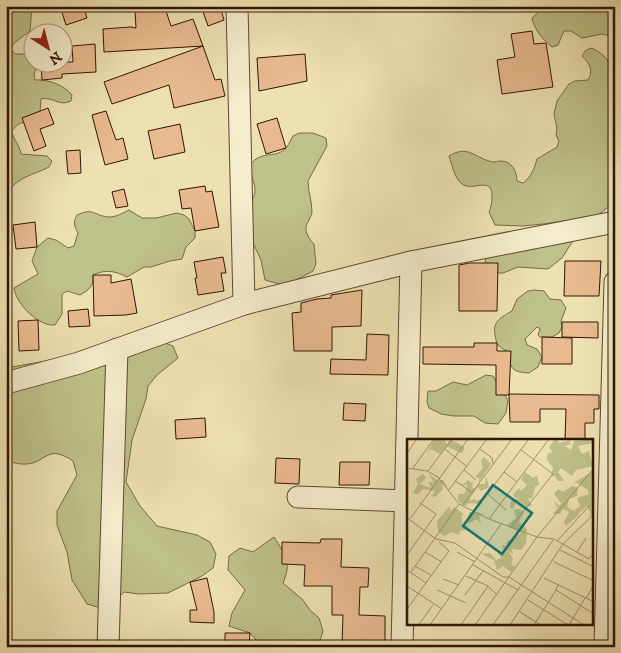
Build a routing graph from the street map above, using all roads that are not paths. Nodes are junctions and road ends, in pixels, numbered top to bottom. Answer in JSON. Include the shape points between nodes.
{"nodes":[{"id":1,"x":237,"y":6,"type":"edge"},
{"id":2,"x":615,"y":222,"type":"edge"},
{"id":3,"x":411,"y":262,"type":"junction"},
{"id":4,"x":615,"y":282,"type":"edge"},
{"id":5,"x":244,"y":304,"type":"junction"},
{"id":6,"x":117,"y":349,"type":"junction"},
{"id":7,"x":6,"y":383,"type":"edge"},
{"id":8,"x":408,"y":439,"type":"edge"},
{"id":9,"x":298,"y":497,"type":"dead end"},
{"id":10,"x":407,"y":501,"type":"edge"},
{"id":11,"x":600,"y":519,"type":"edge"},
{"id":12,"x":108,"y":647,"type":"edge"},
{"id":13,"x":402,"y":647,"type":"edge"},
{"id":14,"x":605,"y":647,"type":"edge"}],
"edges":[{"from":1,"to":5,"type":"street"},
{"from":2,"to":3,"type":"street"},
{"from":3,"to":5,"type":"street"},
{"from":3,"to":8,"type":"street"},
{"from":4,"to":11,"type":"street"},
{"from":5,"to":6,"type":"street"},
{"from":6,"to":7,"type":"street"},
{"from":6,"to":12,"type":"street"},
{"from":9,"to":10,"type":"street"},
{"from":10,"to":13,"type":"street"},
{"from":11,"to":14,"type":"street"}]}
